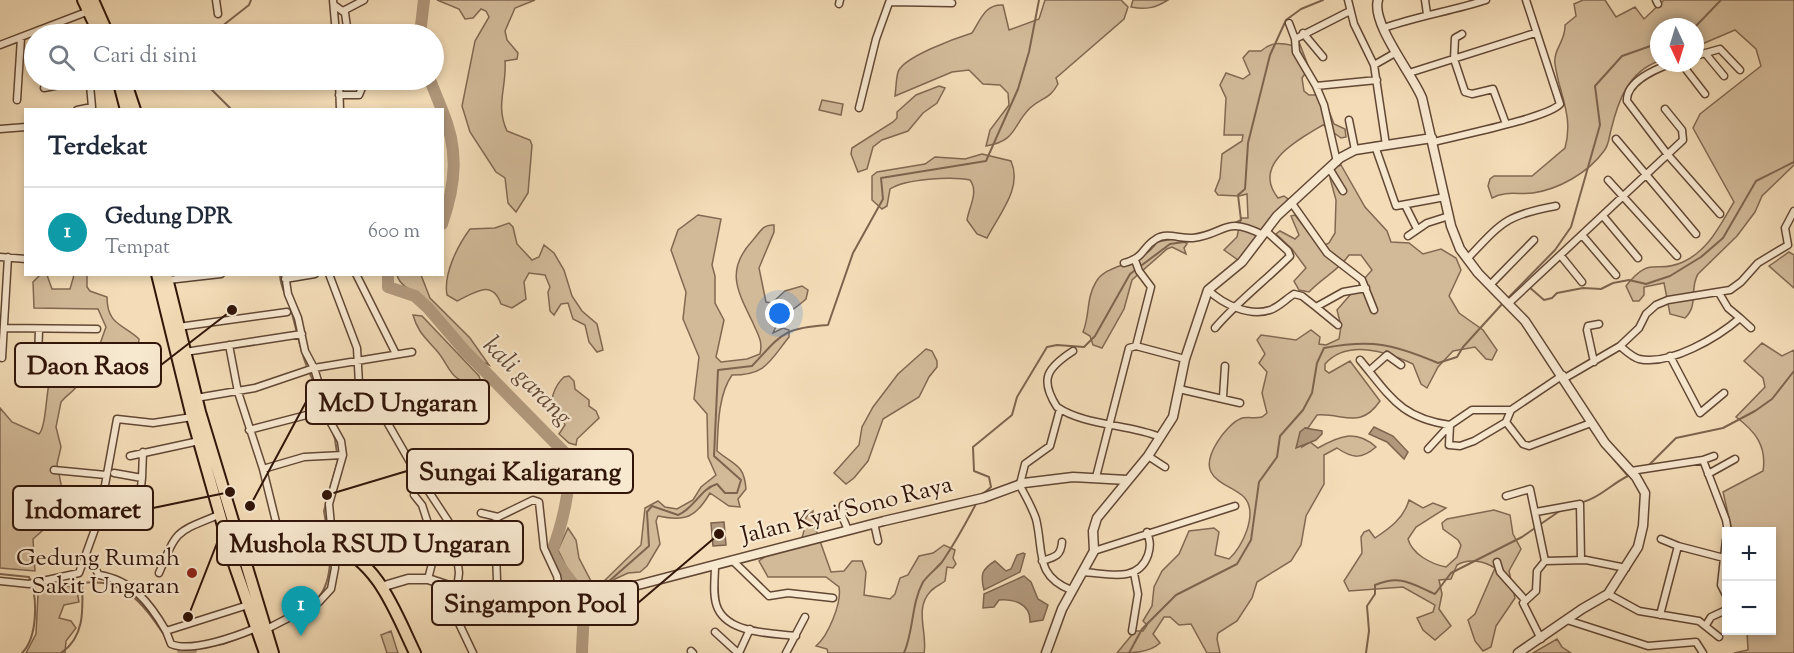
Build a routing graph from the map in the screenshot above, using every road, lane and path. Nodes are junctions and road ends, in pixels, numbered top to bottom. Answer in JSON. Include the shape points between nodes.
{"nodes":[{"id":1,"x":83,"y":0,"type":"edge"},
{"id":2,"x":216,"y":0,"type":"edge"},
{"id":3,"x":364,"y":0,"type":"edge"},
{"id":4,"x":920,"y":0,"type":"edge"},
{"id":5,"x":1348,"y":0,"type":"edge"},
{"id":6,"x":1378,"y":0,"type":"edge"},
{"id":7,"x":1425,"y":0,"type":"edge"},
{"id":8,"x":1486,"y":0,"type":"edge"},
{"id":9,"x":1526,"y":0,"type":"edge"},
{"id":10,"x":890,"y":1,"type":"edge"},
{"id":11,"x":334,"y":2,"type":"edge"},
{"id":12,"x":952,"y":3,"type":"dead end"},
{"id":13,"x":91,"y":5,"type":"edge"},
{"id":14,"x":343,"y":11,"type":"junction"},
{"id":15,"x":1350,"y":11,"type":"junction"},
{"id":16,"x":218,"y":14,"type":"dead end"},
{"id":17,"x":1427,"y":14,"type":"junction"},
{"id":18,"x":1289,"y":23,"type":"dead end"},
{"id":19,"x":52,"y":24,"type":"edge"},
{"id":20,"x":96,"y":24,"type":"edge"},
{"id":21,"x":102,"y":24,"type":"edge"},
{"id":22,"x":335,"y":24,"type":"edge"},
{"id":23,"x":346,"y":24,"type":"edge"},
{"id":24,"x":1384,"y":28,"type":"junction"},
{"id":25,"x":1303,"y":33,"type":"junction"},
{"id":26,"x":1535,"y":33,"type":"junction"},
{"id":27,"x":1462,"y":34,"type":"dead end"},
{"id":28,"x":24,"y":38,"type":"edge"},
{"id":29,"x":21,"y":39,"type":"junction"},
{"id":30,"x":1295,"y":39,"type":"junction"},
{"id":31,"x":0,"y":45,"type":"edge"},
{"id":32,"x":1705,"y":52,"type":"joint"},
{"id":33,"x":1395,"y":53,"type":"junction"},
{"id":34,"x":1323,"y":57,"type":"dead end"},
{"id":35,"x":1454,"y":59,"type":"junction"},
{"id":36,"x":1374,"y":65,"type":"junction"},
{"id":37,"x":1740,"y":70,"type":"dead end"},
{"id":38,"x":1655,"y":72,"type":"edge"},
{"id":39,"x":1688,"y":72,"type":"edge"},
{"id":40,"x":1409,"y":73,"type":"junction"},
{"id":41,"x":1724,"y":76,"type":"dead end"},
{"id":42,"x":1377,"y":80,"type":"junction"},
{"id":43,"x":1316,"y":86,"type":"junction"},
{"id":44,"x":90,"y":90,"type":"edge"},
{"id":45,"x":121,"y":90,"type":"edge"},
{"id":46,"x":128,"y":90,"type":"edge"},
{"id":47,"x":339,"y":90,"type":"edge"},
{"id":48,"x":361,"y":90,"type":"edge"},
{"id":49,"x":1705,"y":94,"type":"dead end"},
{"id":50,"x":339,"y":95,"type":"junction"},
{"id":51,"x":17,"y":100,"type":"dead end"},
{"id":52,"x":84,"y":108,"type":"edge"},
{"id":53,"x":125,"y":108,"type":"edge"},
{"id":54,"x":134,"y":108,"type":"edge"},
{"id":55,"x":340,"y":108,"type":"edge"},
{"id":56,"x":859,"y":108,"type":"dead end"},
{"id":57,"x":1665,"y":109,"type":"dead end"},
{"id":58,"x":1349,"y":120,"type":"dead end"},
{"id":59,"x":1506,"y":124,"type":"junction"},
{"id":60,"x":24,"y":127,"type":"edge"},
{"id":61,"x":0,"y":129,"type":"edge"},
{"id":62,"x":1616,"y":139,"type":"dead end"},
{"id":63,"x":1433,"y":140,"type":"junction"},
{"id":64,"x":1386,"y":145,"type":"junction"},
{"id":65,"x":1375,"y":146,"type":"junction"},
{"id":66,"x":1356,"y":150,"type":"junction"},
{"id":67,"x":1668,"y":155,"type":"junction"},
{"id":68,"x":1337,"y":162,"type":"junction"},
{"id":69,"x":1329,"y":168,"type":"junction"},
{"id":70,"x":1647,"y":175,"type":"junction"},
{"id":71,"x":1608,"y":180,"type":"dead end"},
{"id":72,"x":1343,"y":191,"type":"dead end"},
{"id":73,"x":1445,"y":197,"type":"junction"},
{"id":74,"x":1623,"y":197,"type":"junction"},
{"id":75,"x":1291,"y":202,"type":"junction"},
{"id":76,"x":1405,"y":205,"type":"junction"},
{"id":77,"x":1556,"y":206,"type":"dead end"},
{"id":78,"x":1794,"y":211,"type":"edge"},
{"id":79,"x":1720,"y":214,"type":"dead end"},
{"id":80,"x":1449,"y":216,"type":"junction"},
{"id":81,"x":1603,"y":216,"type":"junction"},
{"id":82,"x":1417,"y":229,"type":"junction"},
{"id":83,"x":1264,"y":233,"type":"junction"},
{"id":84,"x":1696,"y":234,"type":"dead end"},
{"id":85,"x":1582,"y":235,"type":"junction"},
{"id":86,"x":1408,"y":236,"type":"dead end"},
{"id":87,"x":1534,"y":240,"type":"dead end"},
{"id":88,"x":1561,"y":256,"type":"junction"},
{"id":89,"x":1677,"y":256,"type":"dead end"},
{"id":90,"x":0,"y":257,"type":"edge"},
{"id":91,"x":8,"y":258,"type":"junction"},
{"id":92,"x":1468,"y":258,"type":"junction"},
{"id":93,"x":1638,"y":258,"type":"dead end"},
{"id":94,"x":24,"y":259,"type":"edge"},
{"id":95,"x":1124,"y":263,"type":"dead end"},
{"id":96,"x":1137,"y":266,"type":"junction"},
{"id":97,"x":1616,"y":275,"type":"dead end"},
{"id":98,"x":158,"y":276,"type":"edge"},
{"id":99,"x":185,"y":276,"type":"edge"},
{"id":100,"x":330,"y":276,"type":"edge"},
{"id":101,"x":357,"y":276,"type":"edge"},
{"id":102,"x":167,"y":277,"type":"edge"},
{"id":103,"x":285,"y":277,"type":"edge"},
{"id":104,"x":1582,"y":282,"type":"dead end"},
{"id":105,"x":1490,"y":285,"type":"junction"},
{"id":106,"x":1366,"y":288,"type":"junction"},
{"id":107,"x":1208,"y":290,"type":"junction"},
{"id":108,"x":1719,"y":293,"type":"junction"},
{"id":109,"x":1507,"y":301,"type":"junction"},
{"id":110,"x":1234,"y":306,"type":"junction"},
{"id":111,"x":1316,"y":307,"type":"junction"},
{"id":112,"x":1374,"y":310,"type":"dead end"},
{"id":113,"x":287,"y":312,"type":"dead end"},
{"id":114,"x":1740,"y":318,"type":"junction"},
{"id":115,"x":173,"y":320,"type":"junction"},
{"id":116,"x":1599,"y":324,"type":"dead end"},
{"id":117,"x":1338,"y":325,"type":"dead end"},
{"id":118,"x":4,"y":328,"type":"junction"},
{"id":119,"x":1215,"y":328,"type":"dead end"},
{"id":120,"x":1751,"y":328,"type":"dead end"},
{"id":121,"x":98,"y":329,"type":"dead end"},
{"id":122,"x":39,"y":330,"type":"junction"},
{"id":123,"x":299,"y":334,"type":"junction"},
{"id":124,"x":229,"y":345,"type":"junction"},
{"id":125,"x":1136,"y":346,"type":"junction"},
{"id":126,"x":1620,"y":346,"type":"junction"},
{"id":127,"x":1072,"y":351,"type":"dead end"},
{"id":128,"x":185,"y":352,"type":"junction"},
{"id":129,"x":412,"y":352,"type":"dead end"},
{"id":130,"x":396,"y":354,"type":"junction"},
{"id":131,"x":1670,"y":356,"type":"junction"},
{"id":132,"x":38,"y":357,"type":"dead end"},
{"id":133,"x":3,"y":358,"type":"dead end"},
{"id":134,"x":1185,"y":359,"type":"junction"},
{"id":135,"x":358,"y":360,"type":"junction"},
{"id":136,"x":1360,"y":360,"type":"dead end"},
{"id":137,"x":1594,"y":362,"type":"junction"},
{"id":138,"x":1401,"y":365,"type":"dead end"},
{"id":139,"x":1225,"y":366,"type":"dead end"},
{"id":140,"x":310,"y":369,"type":"junction"},
{"id":141,"x":1369,"y":371,"type":"junction"},
{"id":142,"x":1562,"y":377,"type":"junction"},
{"id":143,"x":1179,"y":389,"type":"junction"},
{"id":144,"x":238,"y":392,"type":"junction"},
{"id":145,"x":365,"y":393,"type":"junction"},
{"id":146,"x":1724,"y":393,"type":"dead end"},
{"id":147,"x":1223,"y":397,"type":"junction"},
{"id":148,"x":196,"y":398,"type":"junction"},
{"id":149,"x":1240,"y":403,"type":"dead end"},
{"id":150,"x":326,"y":409,"type":"junction"},
{"id":151,"x":1060,"y":409,"type":"junction"},
{"id":152,"x":1511,"y":410,"type":"junction"},
{"id":153,"x":192,"y":417,"type":"junction"},
{"id":154,"x":1506,"y":422,"type":"junction"},
{"id":155,"x":1588,"y":424,"type":"junction"},
{"id":156,"x":1110,"y":425,"type":"junction"},
{"id":157,"x":1450,"y":425,"type":"junction"},
{"id":158,"x":249,"y":430,"type":"junction"},
{"id":159,"x":1160,"y":437,"type":"junction"},
{"id":160,"x":199,"y":441,"type":"junction"},
{"id":161,"x":1428,"y":449,"type":"dead end"},
{"id":162,"x":143,"y":452,"type":"junction"},
{"id":163,"x":342,"y":455,"type":"junction"},
{"id":164,"x":130,"y":456,"type":"dead end"},
{"id":165,"x":1148,"y":456,"type":"junction"},
{"id":166,"x":1714,"y":456,"type":"dead end"},
{"id":167,"x":1735,"y":459,"type":"dead end"},
{"id":168,"x":1703,"y":460,"type":"junction"},
{"id":169,"x":1165,"y":467,"type":"dead end"},
{"id":170,"x":263,"y":469,"type":"junction"},
{"id":171,"x":54,"y":470,"type":"dead end"},
{"id":172,"x":114,"y":473,"type":"dead end"},
{"id":173,"x":1633,"y":473,"type":"junction"},
{"id":174,"x":1708,"y":474,"type":"junction"},
{"id":175,"x":106,"y":475,"type":"junction"},
{"id":176,"x":1096,"y":477,"type":"junction"},
{"id":177,"x":142,"y":478,"type":"junction"},
{"id":178,"x":1127,"y":480,"type":"junction"},
{"id":179,"x":1020,"y":484,"type":"junction"},
{"id":180,"x":414,"y":495,"type":"dead end"},
{"id":181,"x":140,"y":496,"type":"dead end"},
{"id":182,"x":1506,"y":496,"type":"dead end"},
{"id":183,"x":843,"y":505,"type":"dead end"},
{"id":184,"x":1235,"y":506,"type":"dead end"},
{"id":185,"x":481,"y":513,"type":"dead end"},
{"id":186,"x":221,"y":514,"type":"junction"},
{"id":187,"x":1536,"y":514,"type":"junction"},
{"id":188,"x":498,"y":517,"type":"junction"},
{"id":189,"x":99,"y":518,"type":"junction"},
{"id":190,"x":119,"y":522,"type":"dead end"},
{"id":191,"x":874,"y":523,"type":"junction"},
{"id":192,"x":1727,"y":527,"type":"edge"},
{"id":193,"x":848,"y":530,"type":"junction"},
{"id":194,"x":1147,"y":532,"type":"junction"},
{"id":195,"x":1661,"y":539,"type":"dead end"},
{"id":196,"x":878,"y":541,"type":"dead end"},
{"id":197,"x":1062,"y":542,"type":"dead end"},
{"id":198,"x":328,"y":545,"type":"junction"},
{"id":199,"x":235,"y":546,"type":"junction"},
{"id":200,"x":1678,"y":546,"type":"junction"},
{"id":201,"x":1094,"y":550,"type":"junction"},
{"id":202,"x":87,"y":555,"type":"junction"},
{"id":203,"x":1722,"y":557,"type":"edge"},
{"id":204,"x":238,"y":559,"type":"junction"},
{"id":205,"x":732,"y":560,"type":"junction"},
{"id":206,"x":1581,"y":560,"type":"junction"},
{"id":207,"x":1042,"y":561,"type":"junction"},
{"id":208,"x":1497,"y":561,"type":"dead end"},
{"id":209,"x":1545,"y":561,"type":"junction"},
{"id":210,"x":715,"y":566,"type":"junction"},
{"id":211,"x":1626,"y":568,"type":"junction"},
{"id":212,"x":1082,"y":572,"type":"junction"},
{"id":213,"x":159,"y":573,"type":"dead end"},
{"id":214,"x":1134,"y":573,"type":"junction"},
{"id":215,"x":429,"y":579,"type":"junction"},
{"id":216,"x":0,"y":581,"type":"edge"},
{"id":217,"x":381,"y":588,"type":"junction"},
{"id":218,"x":1071,"y":590,"type":"junction"},
{"id":219,"x":456,"y":591,"type":"junction"},
{"id":220,"x":1608,"y":594,"type":"junction"},
{"id":221,"x":833,"y":598,"type":"dead end"},
{"id":222,"x":561,"y":599,"type":"junction"},
{"id":223,"x":1525,"y":600,"type":"junction"},
{"id":224,"x":248,"y":605,"type":"junction"},
{"id":225,"x":498,"y":610,"type":"junction"},
{"id":226,"x":1722,"y":612,"type":"edge"},
{"id":227,"x":1660,"y":615,"type":"junction"},
{"id":228,"x":804,"y":617,"type":"dead end"},
{"id":229,"x":1567,"y":620,"type":"junction"},
{"id":230,"x":1706,"y":625,"type":"junction"},
{"id":231,"x":750,"y":628,"type":"junction"},
{"id":232,"x":166,"y":631,"type":"junction"},
{"id":233,"x":262,"y":631,"type":"junction"},
{"id":234,"x":1132,"y":631,"type":"dead end"},
{"id":235,"x":715,"y":632,"type":"dead end"},
{"id":236,"x":796,"y":636,"type":"junction"},
{"id":237,"x":1719,"y":637,"type":"dead end"},
{"id":238,"x":1541,"y":639,"type":"junction"},
{"id":239,"x":187,"y":650,"type":"edge"},
{"id":240,"x":265,"y":653,"type":"edge"},
{"id":241,"x":273,"y":653,"type":"edge"},
{"id":242,"x":415,"y":653,"type":"edge"},
{"id":243,"x":472,"y":653,"type":"edge"},
{"id":244,"x":739,"y":653,"type":"edge"},
{"id":245,"x":786,"y":653,"type":"edge"},
{"id":246,"x":1046,"y":653,"type":"edge"},
{"id":247,"x":1518,"y":653,"type":"edge"},
{"id":248,"x":1703,"y":653,"type":"edge"}],
"edges":[{"from":1,"to":13,"type":"main road"},
{"from":2,"to":16,"type":"street"},
{"from":3,"to":14,"type":"street"},
{"from":4,"to":10,"type":"street"},
{"from":4,"to":12,"type":"street"},
{"from":5,"to":15,"type":"street"},
{"from":6,"to":24,"type":"street"},
{"from":7,"to":17,"type":"street"},
{"from":8,"to":17,"type":"street"},
{"from":9,"to":26,"type":"street"},
{"from":10,"to":56,"type":"street"},
{"from":11,"to":14,"type":"street"},
{"from":11,"to":22,"type":"street"},
{"from":13,"to":19,"type":"street"},
{"from":13,"to":20,"type":"main road"},
{"from":13,"to":21,"type":"main road"},
{"from":14,"to":23,"type":"street"},
{"from":15,"to":25,"type":"street"},
{"from":15,"to":36,"type":"street"},
{"from":17,"to":24,"type":"street"},
{"from":18,"to":30,"type":"street"},
{"from":24,"to":33,"type":"street"},
{"from":25,"to":30,"type":"street"},
{"from":25,"to":34,"type":"street"},
{"from":26,"to":35,"type":"street"},
{"from":26,"to":59,"type":"street","via":[[1560,104]]},
{"from":27,"to":35,"type":"street","via":[[1455,38]]},
{"from":28,"to":29,"type":"street"},
{"from":29,"to":31,"type":"street"},
{"from":29,"to":51,"type":"street"},
{"from":30,"to":43,"type":"street","via":[[1296,52]]},
{"from":32,"to":37,"type":"street","via":[[1721,49]]},
{"from":32,"to":41,"type":"street"},
{"from":33,"to":36,"type":"street"},
{"from":33,"to":40,"type":"street"},
{"from":35,"to":40,"type":"street"},
{"from":35,"to":59,"type":"street","via":[[1465,92],[1496,92]]},
{"from":36,"to":42,"type":"street"},
{"from":38,"to":67,"type":"street","via":[[1638,81],[1627,96],[1629,106]]},
{"from":39,"to":49,"type":"street"},
{"from":40,"to":63,"type":"street","via":[[1422,98]]},
{"from":42,"to":43,"type":"street"},
{"from":42,"to":64,"type":"street"},
{"from":43,"to":68,"type":"street"},
{"from":44,"to":52,"type":"street","via":[[92,106]]},
{"from":45,"to":53,"type":"main road"},
{"from":46,"to":54,"type":"main road"},
{"from":47,"to":50,"type":"street"},
{"from":48,"to":50,"type":"street","via":[[359,95]]},
{"from":50,"to":55,"type":"street"},
{"from":57,"to":67,"type":"street","via":[[1684,134]]},
{"from":58,"to":66,"type":"street"},
{"from":59,"to":63,"type":"street"},
{"from":60,"to":61,"type":"street"},
{"from":62,"to":70,"type":"street"},
{"from":63,"to":64,"type":"street"},
{"from":63,"to":73,"type":"street"},
{"from":64,"to":65,"type":"street"},
{"from":65,"to":66,"type":"street"},
{"from":65,"to":76,"type":"street","via":[[1395,205]]},
{"from":66,"to":68,"type":"street"},
{"from":67,"to":70,"type":"street"},
{"from":67,"to":79,"type":"street"},
{"from":68,"to":69,"type":"street"},
{"from":69,"to":72,"type":"street"},
{"from":69,"to":75,"type":"street"},
{"from":70,"to":74,"type":"street"},
{"from":70,"to":84,"type":"street"},
{"from":71,"to":74,"type":"street"},
{"from":73,"to":76,"type":"street"},
{"from":73,"to":80,"type":"street"},
{"from":74,"to":81,"type":"street"},
{"from":74,"to":89,"type":"street"},
{"from":75,"to":83,"type":"street"},
{"from":75,"to":106,"type":"street","via":[[1327,253],[1359,277]]},
{"from":76,"to":82,"type":"street"},
{"from":77,"to":92,"type":"street","via":[[1515,214]]},
{"from":78,"to":108,"type":"street","via":[[1785,228],[1788,245],[1758,263],[1736,287]]},
{"from":80,"to":82,"type":"street"},
{"from":80,"to":92,"type":"street","via":[[1460,249]]},
{"from":81,"to":85,"type":"street"},
{"from":81,"to":93,"type":"street"},
{"from":82,"to":86,"type":"street"},
{"from":83,"to":96,"type":"street","via":[[1225,226],[1192,238],[1158,237]]},
{"from":83,"to":107,"type":"street","via":[[1242,262]]},
{"from":83,"to":110,"type":"street","via":[[1290,256]]},
{"from":85,"to":88,"type":"street"},
{"from":85,"to":97,"type":"street"},
{"from":87,"to":105,"type":"street"},
{"from":88,"to":104,"type":"street"},
{"from":88,"to":109,"type":"street"},
{"from":90,"to":91,"type":"street"},
{"from":91,"to":94,"type":"street"},
{"from":91,"to":118,"type":"street"},
{"from":92,"to":105,"type":"street"},
{"from":95,"to":96,"type":"street"},
{"from":96,"to":125,"type":"street","via":[[1151,287]]},
{"from":98,"to":115,"type":"main road"},
{"from":99,"to":102,"type":"street"},
{"from":100,"to":135,"type":"street"},
{"from":101,"to":130,"type":"street"},
{"from":102,"to":115,"type":"main road"},
{"from":103,"to":123,"type":"street"},
{"from":105,"to":109,"type":"street"},
{"from":106,"to":111,"type":"street","via":[[1343,292]]},
{"from":106,"to":112,"type":"street"},
{"from":107,"to":110,"type":"street","via":[[1218,300]]},
{"from":107,"to":134,"type":"street"},
{"from":108,"to":114,"type":"street"},
{"from":108,"to":126,"type":"street","via":[[1656,305]]},
{"from":109,"to":142,"type":"street"},
{"from":110,"to":111,"type":"street","via":[[1268,311],[1294,294]]},
{"from":110,"to":119,"type":"street"},
{"from":111,"to":117,"type":"street"},
{"from":113,"to":115,"type":"street"},
{"from":114,"to":120,"type":"street"},
{"from":114,"to":131,"type":"street","via":[[1717,338]]},
{"from":115,"to":128,"type":"main road"},
{"from":115,"to":153,"type":"main road"},
{"from":116,"to":137,"type":"street","via":[[1588,326],[1587,330]]},
{"from":118,"to":122,"type":"street"},
{"from":118,"to":133,"type":"street"},
{"from":121,"to":122,"type":"street"},
{"from":122,"to":132,"type":"street"},
{"from":123,"to":124,"type":"street"},
{"from":123,"to":140,"type":"street"},
{"from":124,"to":128,"type":"street"},
{"from":124,"to":144,"type":"street"},
{"from":125,"to":134,"type":"street"},
{"from":125,"to":156,"type":"street","via":[[1128,351]]},
{"from":126,"to":131,"type":"street","via":[[1637,358]]},
{"from":126,"to":137,"type":"street"},
{"from":127,"to":151,"type":"street","via":[[1048,375],[1048,388]]},
{"from":128,"to":148,"type":"main road"},
{"from":129,"to":130,"type":"street"},
{"from":130,"to":135,"type":"street"},
{"from":131,"to":146,"type":"street","via":[[1700,413]]},
{"from":134,"to":143,"type":"street"},
{"from":135,"to":140,"type":"street"},
{"from":135,"to":145,"type":"street","via":[[358,380]]},
{"from":136,"to":141,"type":"street"},
{"from":137,"to":142,"type":"street"},
{"from":138,"to":141,"type":"street","via":[[1388,355]]},
{"from":139,"to":147,"type":"street"},
{"from":140,"to":144,"type":"street"},
{"from":140,"to":150,"type":"street"},
{"from":141,"to":157,"type":"street","via":[[1409,414]]},
{"from":142,"to":152,"type":"street"},
{"from":142,"to":155,"type":"street"},
{"from":143,"to":147,"type":"street"},
{"from":143,"to":159,"type":"street","via":[[1176,410]]},
{"from":144,"to":148,"type":"street"},
{"from":144,"to":158,"type":"street"},
{"from":145,"to":150,"type":"street","via":[[349,404]]},
{"from":145,"to":219,"type":"street","via":[[383,415],[454,530],[459,573]]},
{"from":147,"to":149,"type":"street"},
{"from":148,"to":199,"type":"main road"},
{"from":150,"to":158,"type":"street"},
{"from":150,"to":163,"type":"street"},
{"from":151,"to":156,"type":"street"},
{"from":151,"to":179,"type":"street","via":[[1050,446],[1025,464]]},
{"from":152,"to":154,"type":"street"},
{"from":152,"to":157,"type":"street","via":[[1474,409]]},
{"from":153,"to":160,"type":"main road"},
{"from":153,"to":175,"type":"street","via":[[153,423],[117,419]]},
{"from":154,"to":155,"type":"street","via":[[1529,446]]},
{"from":154,"to":157,"type":"street","via":[[1468,444],[1455,447],[1448,443]]},
{"from":155,"to":173,"type":"street"},
{"from":156,"to":159,"type":"street"},
{"from":156,"to":176,"type":"street"},
{"from":157,"to":161,"type":"street"},
{"from":158,"to":170,"type":"street"},
{"from":159,"to":165,"type":"street"},
{"from":160,"to":162,"type":"street"},
{"from":160,"to":186,"type":"main road"},
{"from":162,"to":164,"type":"street"},
{"from":162,"to":177,"type":"street"},
{"from":163,"to":170,"type":"street","via":[[304,457]]},
{"from":163,"to":198,"type":"street","via":[[329,504]]},
{"from":165,"to":169,"type":"street"},
{"from":165,"to":178,"type":"street"},
{"from":166,"to":168,"type":"street"},
{"from":167,"to":174,"type":"street"},
{"from":168,"to":173,"type":"street","via":[[1647,467]]},
{"from":168,"to":174,"type":"street"},
{"from":170,"to":199,"type":"street","via":[[278,532]]},
{"from":171,"to":175,"type":"street"},
{"from":172,"to":177,"type":"street"},
{"from":173,"to":211,"type":"street","via":[[1645,493],[1643,526],[1638,547]]},
{"from":174,"to":192,"type":"street"},
{"from":175,"to":189,"type":"street"},
{"from":176,"to":178,"type":"street","name":"Jalan Kyai Sono Raya"},
{"from":176,"to":179,"type":"street","name":"Jalan Kyai Sono Raya"},
{"from":177,"to":181,"type":"street"},
{"from":178,"to":201,"type":"street","via":[[1097,518]]},
{"from":179,"to":191,"type":"street","name":"Jalan Kyai Sono Raya","via":[[980,498]]},
{"from":179,"to":207,"type":"street","via":[[1035,516]]},
{"from":180,"to":215,"type":"street","via":[[422,506],[436,548]]},
{"from":182,"to":187,"type":"street","via":[[1529,489]]},
{"from":183,"to":193,"type":"street"},
{"from":184,"to":194,"type":"street"},
{"from":185,"to":188,"type":"street"},
{"from":186,"to":199,"type":"main road"},
{"from":186,"to":213,"type":"street","via":[[174,536]]},
{"from":187,"to":206,"type":"street","via":[[1555,507],[1580,506]]},
{"from":187,"to":209,"type":"street"},
{"from":188,"to":222,"type":"street","via":[[538,501],[544,548],[557,576]]},
{"from":188,"to":225,"type":"street","via":[[494,543]]},
{"from":189,"to":190,"type":"street"},
{"from":189,"to":202,"type":"street"},
{"from":191,"to":193,"type":"street","name":"Jalan Kyai Sono Raya"},
{"from":191,"to":196,"type":"street"},
{"from":193,"to":205,"type":"street","name":"Jalan Kyai Sono Raya"},
{"from":194,"to":201,"type":"street"},
{"from":194,"to":214,"type":"street","via":[[1151,548],[1144,565]]},
{"from":195,"to":200,"type":"street"},
{"from":197,"to":207,"type":"street","via":[[1057,556]]},
{"from":198,"to":204,"type":"main road"},
{"from":198,"to":217,"type":"main road","via":[[356,557],[373,573]]},
{"from":198,"to":233,"type":"street","via":[[335,577],[329,594]]},
{"from":199,"to":204,"type":"main road"},
{"from":200,"to":203,"type":"street"},
{"from":200,"to":227,"type":"street"},
{"from":201,"to":212,"type":"street"},
{"from":202,"to":216,"type":"street","via":[[79,573],[32,584]]},
{"from":202,"to":232,"type":"street","via":[[99,575],[124,582],[136,591]]},
{"from":204,"to":224,"type":"main road"},
{"from":204,"to":233,"type":"main road"},
{"from":205,"to":210,"type":"street","name":"Jalan Kyai Sono Raya"},
{"from":205,"to":221,"type":"street","via":[[769,596],[788,593]]},
{"from":206,"to":209,"type":"street"},
{"from":206,"to":211,"type":"street"},
{"from":207,"to":218,"type":"street","via":[[1052,580]]},
{"from":208,"to":223,"type":"street","via":[[1500,572]]},
{"from":209,"to":223,"type":"street","via":[[1537,571],[1536,591]]},
{"from":210,"to":222,"type":"street","name":"Jalan Kyai Sono Raya"},
{"from":210,"to":231,"type":"street","via":[[718,609],[728,622]]},
{"from":211,"to":220,"type":"street"},
{"from":212,"to":214,"type":"street"},
{"from":212,"to":218,"type":"street"},
{"from":214,"to":234,"type":"street","via":[[1138,594]]},
{"from":215,"to":217,"type":"street","name":"Jalan Kyai Sono Raya","via":[[408,579]]},
{"from":215,"to":219,"type":"street","name":"Jalan Kyai Sono Raya"},
{"from":217,"to":242,"type":"main road"},
{"from":218,"to":246,"type":"street"},
{"from":219,"to":225,"type":"street","name":"Jalan Kyai Sono Raya","via":[[476,605]]},
{"from":219,"to":243,"type":"street","via":[[456,620]]},
{"from":220,"to":227,"type":"street","via":[[1639,611]]},
{"from":220,"to":229,"type":"street"},
{"from":222,"to":225,"type":"street","name":"Jalan Kyai Sono Raya"},
{"from":223,"to":238,"type":"street","via":[[1524,606]]},
{"from":224,"to":232,"type":"street"},
{"from":224,"to":233,"type":"main road"},
{"from":226,"to":230,"type":"street"},
{"from":227,"to":230,"type":"street"},
{"from":228,"to":236,"type":"street"},
{"from":229,"to":238,"type":"street"},
{"from":229,"to":248,"type":"street","via":[[1648,646],[1696,642]]},
{"from":230,"to":237,"type":"street"},
{"from":231,"to":236,"type":"street"},
{"from":231,"to":244,"type":"street"},
{"from":232,"to":239,"type":"street","via":[[171,644]]},
{"from":233,"to":239,"type":"street"},
{"from":233,"to":240,"type":"main road"},
{"from":233,"to":241,"type":"main road"},
{"from":235,"to":244,"type":"street"},
{"from":236,"to":245,"type":"street"},
{"from":238,"to":247,"type":"street"}]}
